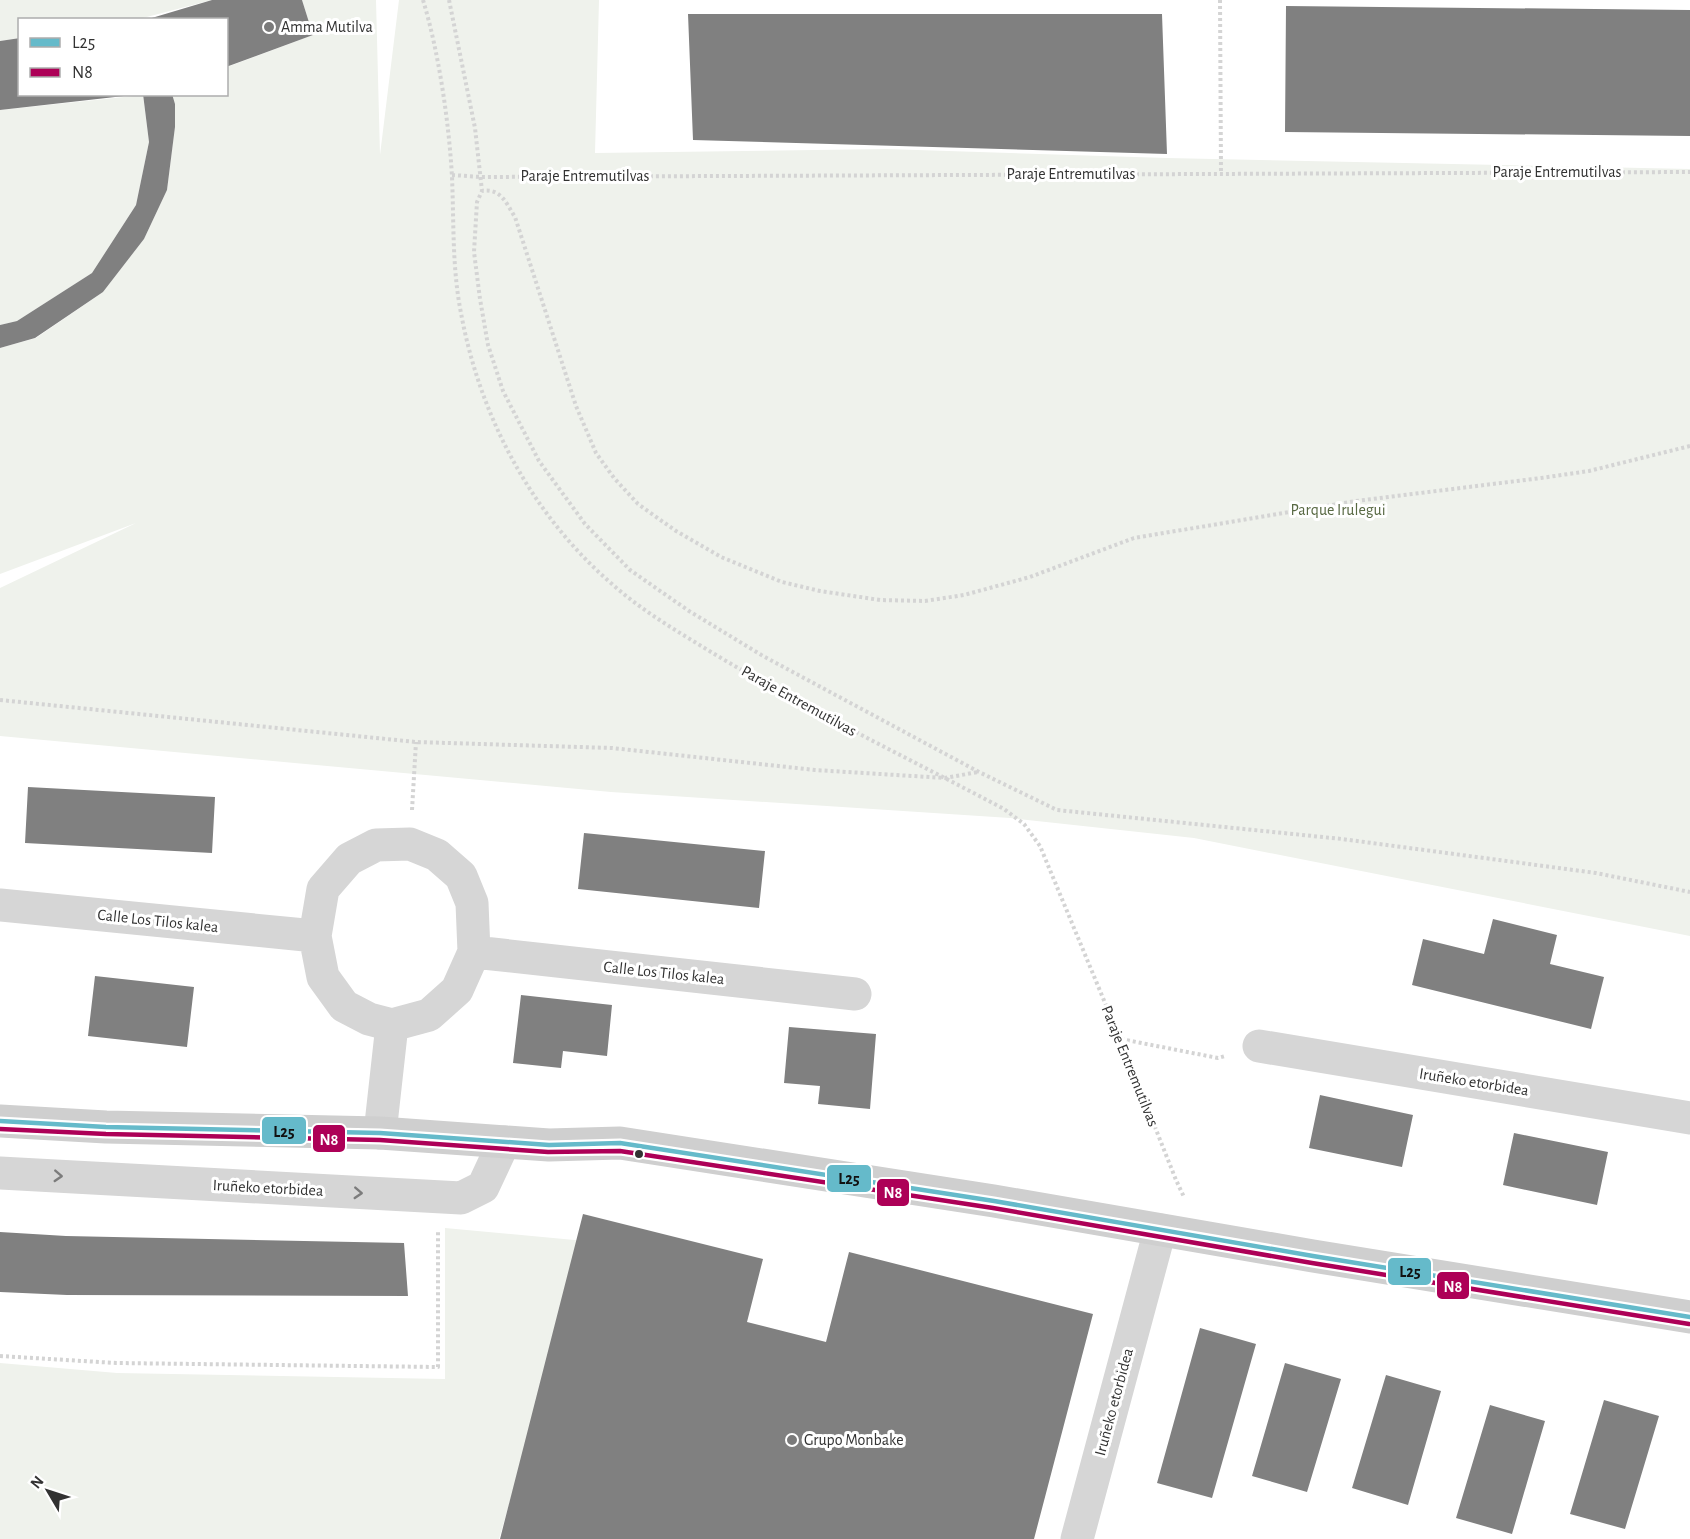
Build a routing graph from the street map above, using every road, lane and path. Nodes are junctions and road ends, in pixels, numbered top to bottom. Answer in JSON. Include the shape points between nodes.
{"nodes":[{"id":1,"x":423,"y":0,"type":"edge"},
{"id":2,"x":449,"y":0,"type":"edge"},
{"id":3,"x":1220,"y":0,"type":"edge"},
{"id":4,"x":1690,"y":172,"type":"edge"},
{"id":5,"x":1221,"y":173,"type":"junction"},
{"id":6,"x":452,"y":175,"type":"junction"},
{"id":7,"x":481,"y":177,"type":"junction"},
{"id":8,"x":482,"y":191,"type":"junction"},
{"id":9,"x":1690,"y":446,"type":"edge"},
{"id":10,"x":0,"y":700,"type":"edge"},
{"id":11,"x":416,"y":741,"type":"junction"},
{"id":12,"x":979,"y":772,"type":"junction"},
{"id":13,"x":945,"y":778,"type":"junction"},
{"id":14,"x":410,"y":844,"type":"junction"},
{"id":15,"x":1690,"y":892,"type":"edge"},
{"id":16,"x":0,"y":905,"type":"edge"},
{"id":17,"x":315,"y":936,"type":"junction"},
{"id":18,"x":474,"y":952,"type":"junction"},
{"id":19,"x":855,"y":994,"type":"dead end"},
{"id":20,"x":392,"y":1024,"type":"junction"},
{"id":21,"x":1120,"y":1039,"type":"junction"},
{"id":22,"x":1259,"y":1046,"type":"joint"},
{"id":23,"x":1690,"y":1118,"type":"edge"},
{"id":24,"x":0,"y":1121,"type":"edge"},
{"id":25,"x":380,"y":1133,"type":"junction"},
{"id":26,"x":504,"y":1142,"type":"junction"},
{"id":27,"x":0,"y":1173,"type":"edge"},
{"id":28,"x":438,"y":1198,"type":"junction"},
{"id":29,"x":1185,"y":1198,"type":"dead end"},
{"id":30,"x":1160,"y":1230,"type":"junction"},
{"id":31,"x":1690,"y":1317,"type":"edge"},
{"id":32,"x":0,"y":1356,"type":"edge"},
{"id":33,"x":1077,"y":1539,"type":"edge"}],
"edges":[{"from":1,"to":6,"type":"path","name":"Paraje Entremutilvas","via":[[435,50]]},
{"from":2,"to":7,"type":"path"},
{"from":3,"to":5,"type":"path"},
{"from":4,"to":5,"type":"path","name":"Paraje Entremutilvas"},
{"from":5,"to":7,"type":"path","name":"Paraje Entremutilvas"},
{"from":6,"to":7,"type":"path","name":"Paraje Entremutilvas"},
{"from":6,"to":13,"type":"path","name":"Paraje Entremutilvas","via":[[454,273],[470,355],[499,433],[544,511],[598,572],[649,613],[783,693]]},
{"from":7,"to":8,"type":"path"},
{"from":8,"to":9,"type":"path","via":[[501,194],[514,217],[576,406],[596,453],[614,478],[639,504],[721,557],[782,582],[820,591],[880,600],[925,601],[964,595],[1030,577],[1134,538],[1356,501],[1589,471]]},
{"from":8,"to":12,"type":"path","via":[[477,202],[474,252],[488,345],[503,391],[539,461],[585,524],[630,570],[708,622],[763,656]]},
{"from":10,"to":11,"type":"path"},
{"from":11,"to":13,"type":"path","via":[[612,748],[815,770]]},
{"from":11,"to":14,"type":"path"},
{"from":12,"to":13,"type":"path"},
{"from":12,"to":15,"type":"path","via":[[1057,810],[1342,839],[1596,873]]},
{"from":13,"to":21,"type":"path","name":"Paraje Entremutilvas","via":[[1004,809],[1024,824],[1040,846]]},
{"from":14,"to":17,"type":"street","via":[[375,845],[349,859],[324,889]]},
{"from":14,"to":18,"type":"street","via":[[437,855],[461,876],[472,903]]},
{"from":16,"to":17,"type":"street","name":"Calle Los Tilos kalea"},
{"from":17,"to":20,"type":"street","via":[[323,977],[344,1006],[369,1019]]},
{"from":18,"to":19,"type":"street","name":"Calle Los Tilos kalea"},
{"from":18,"to":20,"type":"street","via":[[457,990],[429,1016]]},
{"from":20,"to":25,"type":"street"},
{"from":21,"to":22,"type":"path","via":[[1218,1058]]},
{"from":21,"to":29,"type":"path","name":"Paraje Entremutilvas"},
{"from":22,"to":23,"type":"street","name":"Iruñeko etorbidea"},
{"from":24,"to":25,"type":"street"},
{"from":25,"to":26,"type":"street"},
{"from":26,"to":28,"type":"street","name":"Iruñeko etorbidea","via":[[483,1187],[461,1198]]},
{"from":26,"to":30,"type":"street","via":[[620,1143]]},
{"from":27,"to":28,"type":"street","name":"Iruñeko etorbidea","one_way":true},
{"from":28,"to":32,"type":"path","via":[[438,1367],[116,1363]]},
{"from":30,"to":31,"type":"street"},
{"from":30,"to":33,"type":"street","name":"Iruñeko etorbidea"}]}
